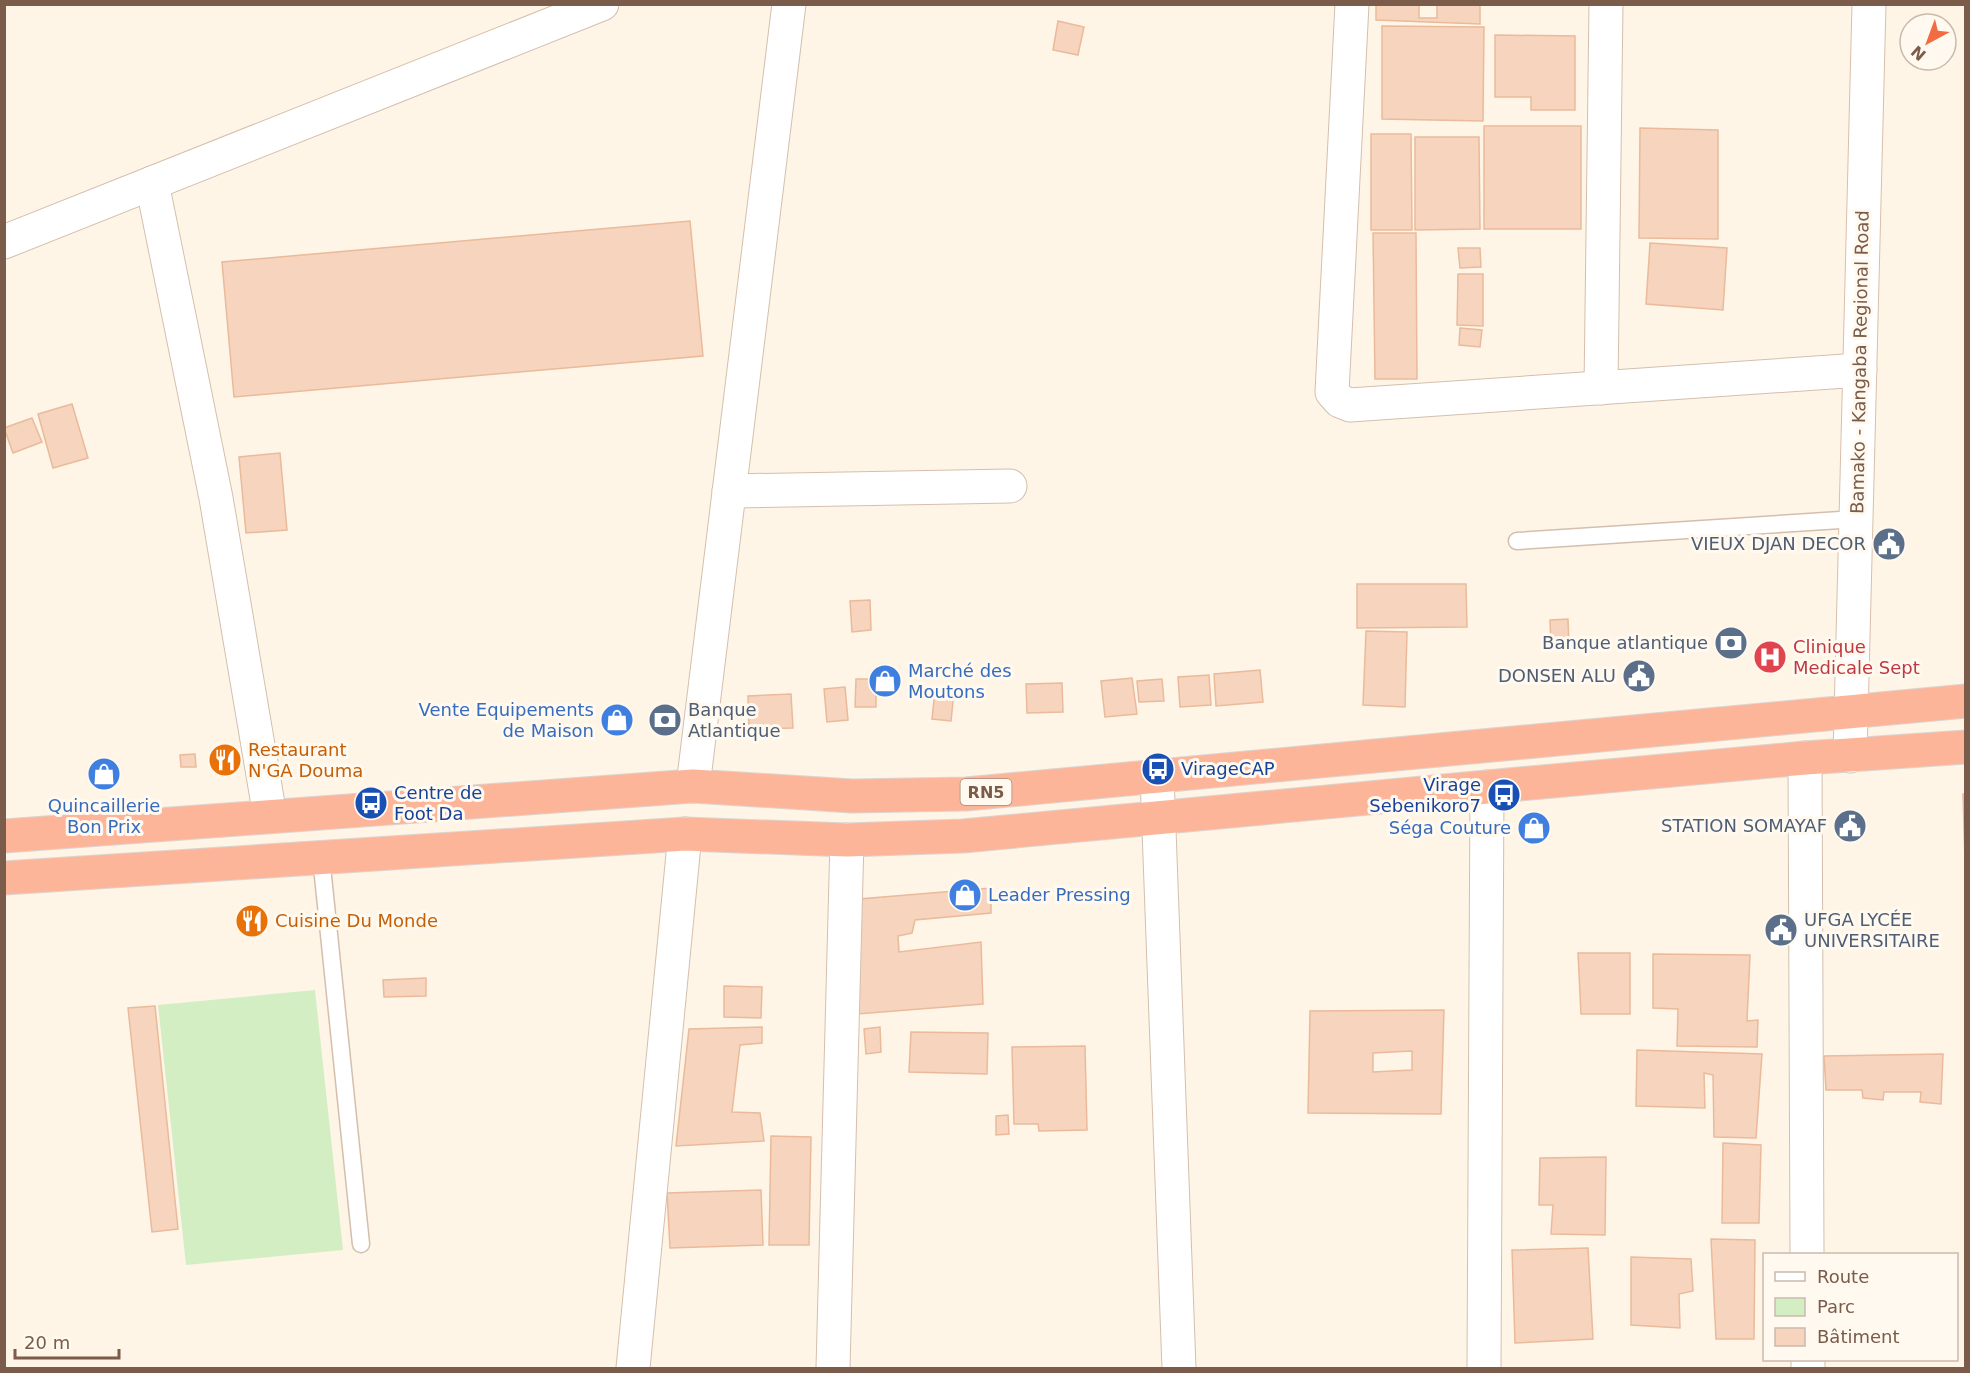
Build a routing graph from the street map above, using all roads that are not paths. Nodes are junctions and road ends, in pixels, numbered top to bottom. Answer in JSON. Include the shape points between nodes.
{"nodes":[{"id":1,"x":602,"y":4,"type":"edge"},
{"id":2,"x":789,"y":4,"type":"edge"},
{"id":3,"x":1352,"y":4,"type":"edge"},
{"id":4,"x":1606,"y":4,"type":"edge"},
{"id":5,"x":1869,"y":4,"type":"edge"},
{"id":6,"x":152,"y":183,"type":"junction"},
{"id":7,"x":4,"y":242,"type":"edge"},
{"id":8,"x":1860,"y":370,"type":"junction"},
{"id":9,"x":1601,"y":388,"type":"junction"},
{"id":10,"x":1010,"y":486,"type":"dead end"},
{"id":11,"x":729,"y":491,"type":"junction"},
{"id":12,"x":1856,"y":519,"type":"junction"},
{"id":13,"x":1517,"y":541,"type":"dead end"},
{"id":14,"x":1965,"y":701,"type":"edge"},
{"id":15,"x":1851,"y":712,"type":"junction"},
{"id":16,"x":1965,"y":747,"type":"edge"},
{"id":17,"x":1850,"y":756,"type":"junction"},
{"id":18,"x":1805,"y":758,"type":"junction"},
{"id":19,"x":1157,"y":776,"type":"junction"},
{"id":20,"x":693,"y":786,"type":"junction"},
{"id":21,"x":1488,"y":787,"type":"junction"},
{"id":22,"x":270,"y":816,"type":"junction"},
{"id":23,"x":1159,"y":818,"type":"junction"},
{"id":24,"x":685,"y":834,"type":"junction"},
{"id":25,"x":4,"y":836,"type":"edge"},
{"id":26,"x":847,"y":840,"type":"junction"},
{"id":27,"x":321,"y":857,"type":"junction"},
{"id":28,"x":4,"y":878,"type":"edge"},
{"id":29,"x":361,"y":1244,"type":"dead end"},
{"id":30,"x":1807,"y":1253,"type":"edge"},
{"id":31,"x":633,"y":1368,"type":"edge"},
{"id":32,"x":833,"y":1368,"type":"edge"},
{"id":33,"x":1179,"y":1368,"type":"edge"},
{"id":34,"x":1484,"y":1368,"type":"edge"}],
"edges":[{"from":1,"to":6,"type":"street"},
{"from":2,"to":11,"type":"street"},
{"from":3,"to":9,"type":"street","via":[[1332,392],[1350,405]]},
{"from":4,"to":9,"type":"street"},
{"from":5,"to":8,"type":"street","name":"Bamako - Kangaba Regional Road"},
{"from":6,"to":7,"type":"street"},
{"from":6,"to":22,"type":"street","via":[[216,498]]},
{"from":8,"to":9,"type":"street"},
{"from":8,"to":12,"type":"street","name":"Bamako - Kangaba Regional Road"},
{"from":10,"to":11,"type":"street"},
{"from":11,"to":20,"type":"street"},
{"from":12,"to":13,"type":"lane"},
{"from":12,"to":15,"type":"street","name":"Bamako - Kangaba Regional Road"},
{"from":14,"to":15,"type":"highway","number":"RN5"},
{"from":15,"to":17,"type":"street","name":"Bamako - Kangaba Regional Road"},
{"from":15,"to":19,"type":"highway","number":"RN5"},
{"from":16,"to":17,"type":"highway","number":"RN5"},
{"from":17,"to":18,"type":"highway","number":"RN5"},
{"from":18,"to":21,"type":"highway","number":"RN5"},
{"from":18,"to":30,"type":"street"},
{"from":19,"to":20,"type":"highway","number":"RN5","via":[[955,794],[852,796]]},
{"from":19,"to":23,"type":"street"},
{"from":20,"to":22,"type":"highway","number":"RN5"},
{"from":21,"to":23,"type":"highway","number":"RN5"},
{"from":21,"to":34,"type":"street"},
{"from":22,"to":25,"type":"highway","number":"RN5"},
{"from":23,"to":26,"type":"highway","number":"RN5","via":[[963,836]]},
{"from":23,"to":33,"type":"street"},
{"from":24,"to":26,"type":"highway","number":"RN5"},
{"from":24,"to":27,"type":"highway","number":"RN5"},
{"from":24,"to":31,"type":"street"},
{"from":26,"to":32,"type":"street"},
{"from":27,"to":28,"type":"highway","number":"RN5"},
{"from":27,"to":29,"type":"lane"}]}
